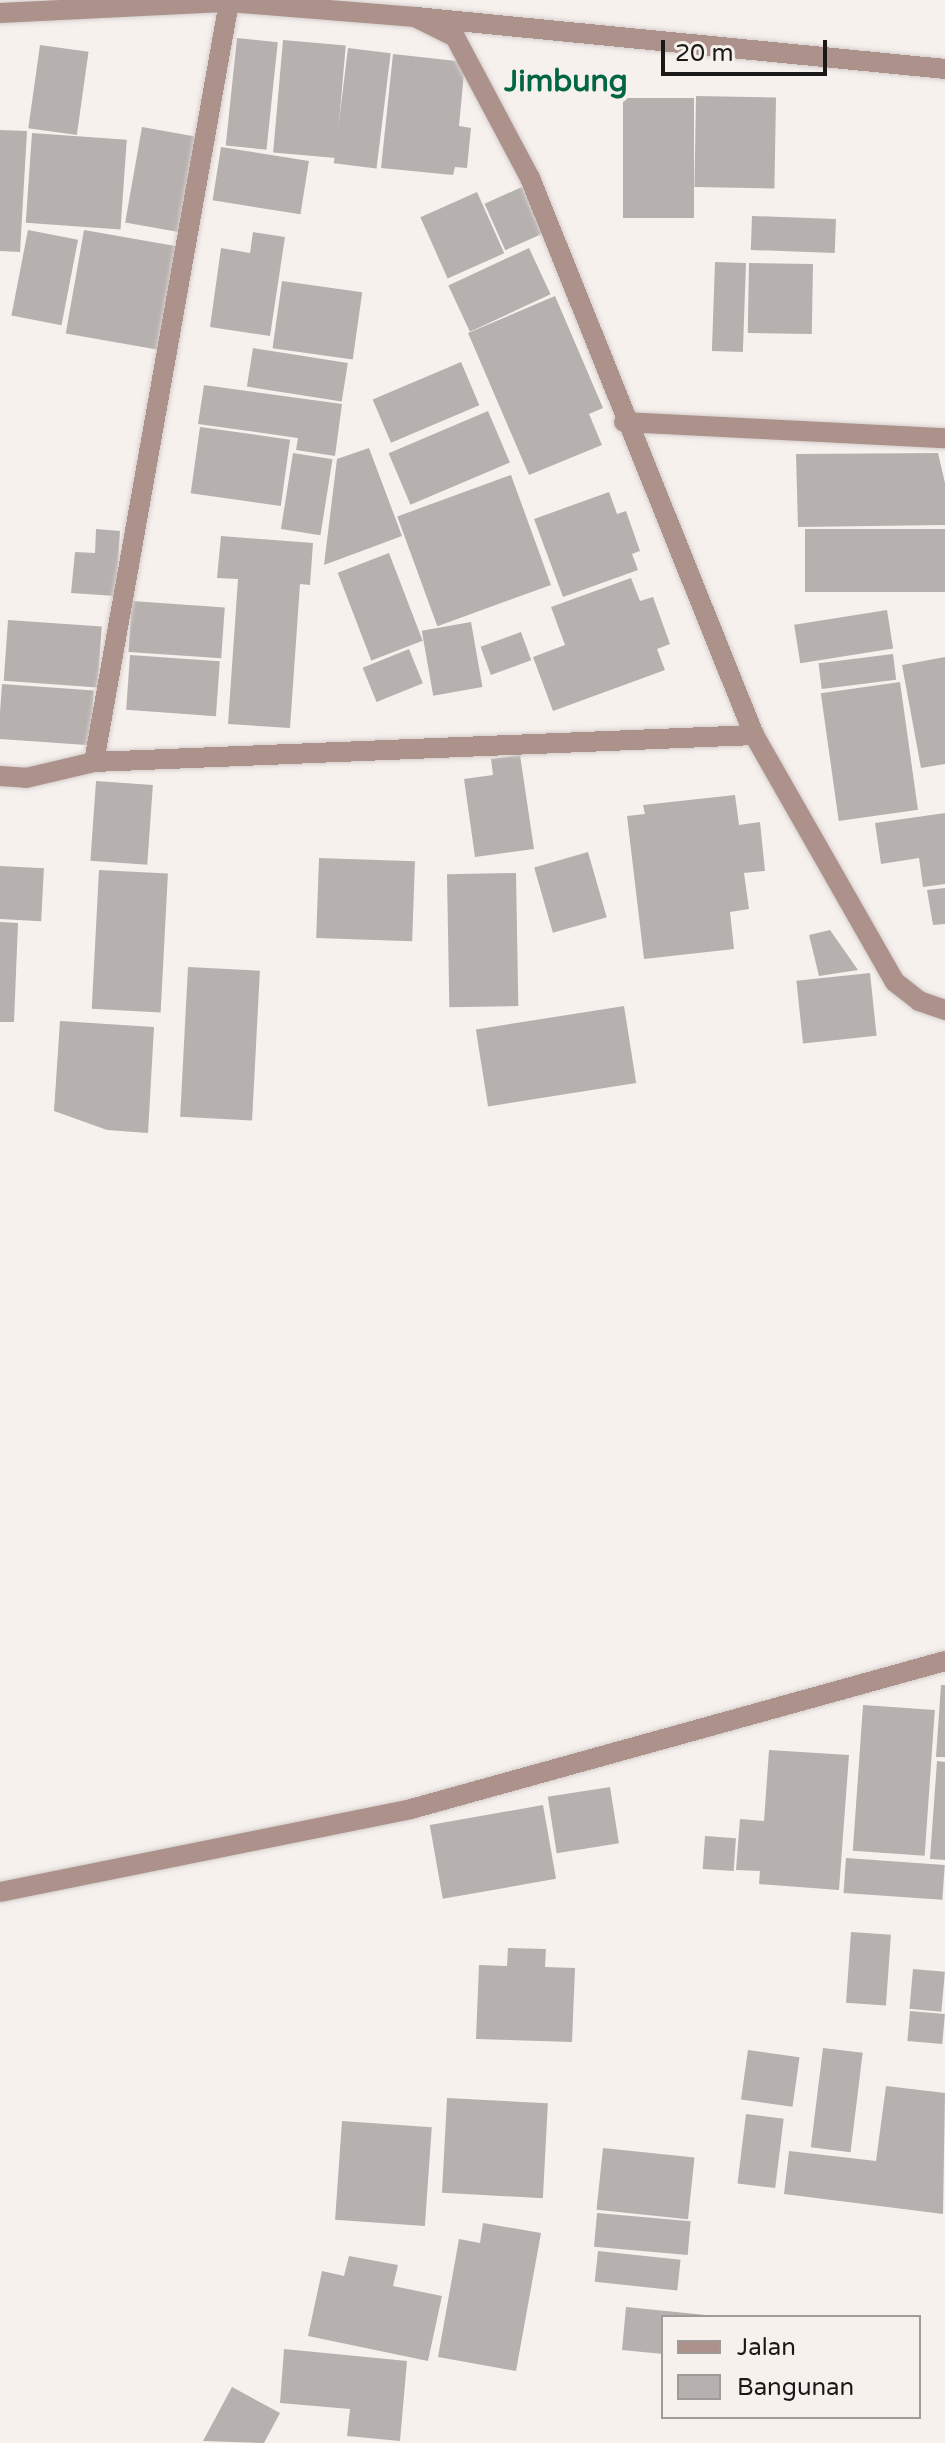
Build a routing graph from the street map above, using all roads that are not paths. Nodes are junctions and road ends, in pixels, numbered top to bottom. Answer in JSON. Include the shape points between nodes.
{"nodes":[{"id":1,"x":229,"y":2,"type":"junction"},
{"id":2,"x":0,"y":13,"type":"edge"},
{"id":3,"x":415,"y":17,"type":"junction"},
{"id":4,"x":945,"y":69,"type":"edge"},
{"id":5,"x":624,"y":422,"type":"junction"},
{"id":6,"x":945,"y":438,"type":"edge"},
{"id":7,"x":754,"y":735,"type":"junction"},
{"id":8,"x":94,"y":762,"type":"junction"},
{"id":9,"x":0,"y":776,"type":"edge"},
{"id":10,"x":945,"y":1010,"type":"edge"},
{"id":11,"x":945,"y":1661,"type":"edge"},
{"id":12,"x":0,"y":1892,"type":"edge"}],
"edges":[{"from":1,"to":2,"type":"street"},
{"from":1,"to":3,"type":"street"},
{"from":1,"to":8,"type":"street"},
{"from":3,"to":4,"type":"street"},
{"from":3,"to":5,"type":"street","via":[[465,49],[530,178]]},
{"from":5,"to":6,"type":"street"},
{"from":5,"to":7,"type":"street"},
{"from":7,"to":8,"type":"street"},
{"from":7,"to":10,"type":"street","via":[[895,982],[919,1001]]},
{"from":8,"to":9,"type":"street","via":[[26,778]]},
{"from":11,"to":12,"type":"street","via":[[411,1809]]}]}
